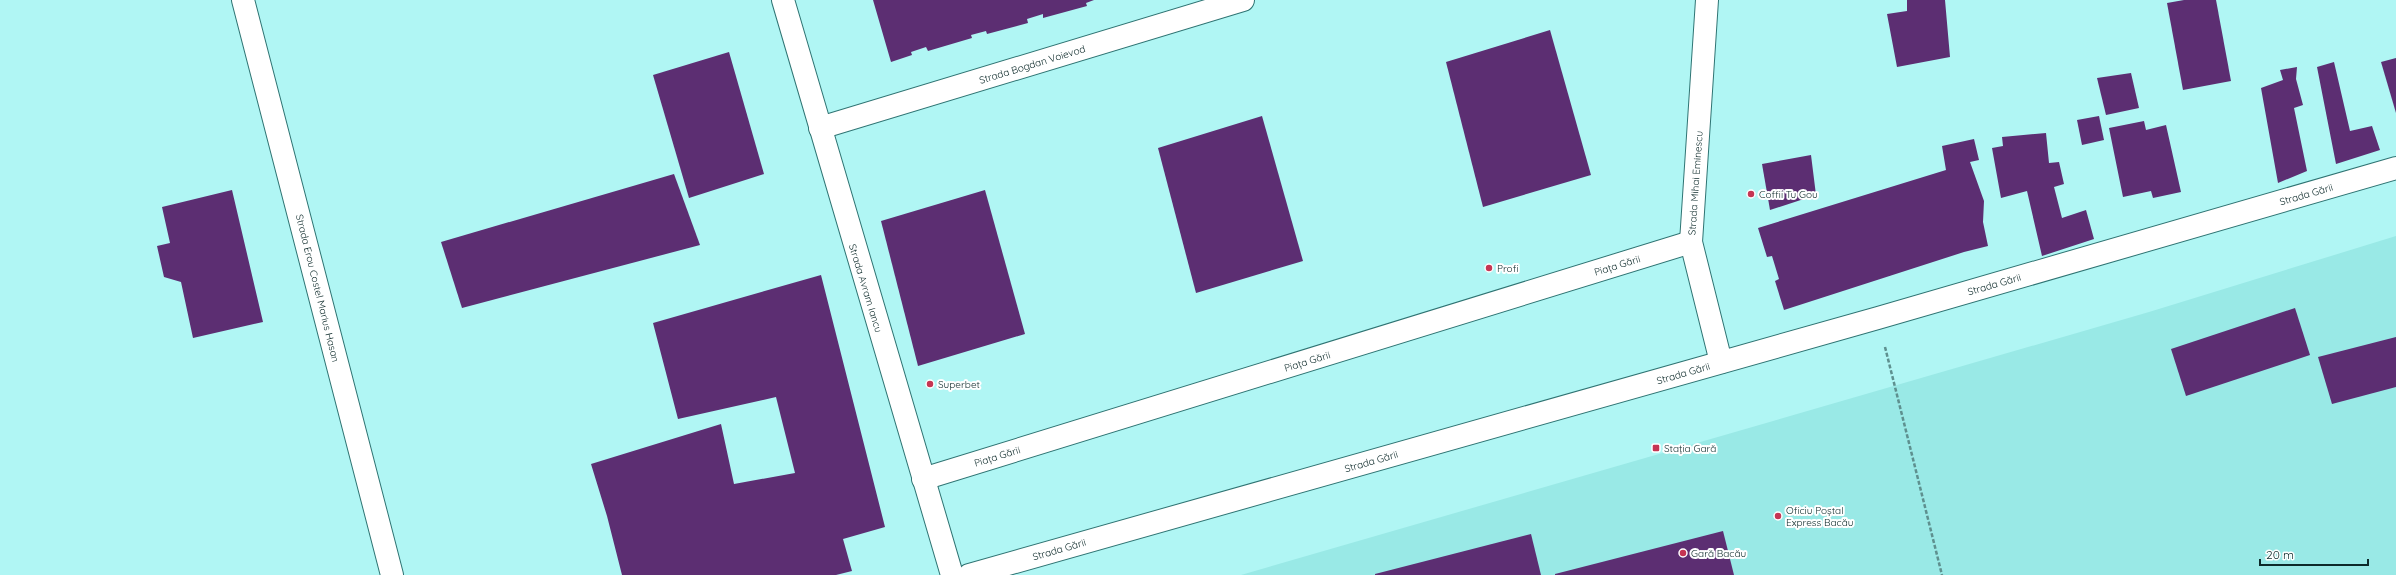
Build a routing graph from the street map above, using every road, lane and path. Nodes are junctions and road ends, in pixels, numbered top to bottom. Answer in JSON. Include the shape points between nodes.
{"nodes":[{"id":1,"x":243,"y":0,"type":"edge"},
{"id":2,"x":783,"y":0,"type":"edge"},
{"id":3,"x":1243,"y":0,"type":"edge"},
{"id":4,"x":1708,"y":0,"type":"edge"},
{"id":5,"x":820,"y":128,"type":"junction"},
{"id":6,"x":2396,"y":168,"type":"edge"},
{"id":7,"x":1691,"y":242,"type":"junction"},
{"id":8,"x":1878,"y":318,"type":"junction"},
{"id":9,"x":1721,"y":362,"type":"junction"},
{"id":10,"x":923,"y":479,"type":"junction"},
{"id":11,"x":392,"y":575,"type":"edge"},
{"id":12,"x":952,"y":575,"type":"edge"},
{"id":13,"x":969,"y":575,"type":"edge"},
{"id":14,"x":1942,"y":575,"type":"edge"}],
"edges":[{"from":1,"to":11,"type":"street","name":"Strada Erou Costel Marius Hasan"},
{"from":2,"to":5,"type":"street","name":"Strada Avram Iancu"},
{"from":3,"to":5,"type":"street","name":"Strada Bogdan Voievod"},
{"from":4,"to":7,"type":"street","name":"Strada Mihai Eminescu"},
{"from":5,"to":10,"type":"street","name":"Strada Avram Iancu"},
{"from":6,"to":8,"type":"street","name":"Strada Gării"},
{"from":7,"to":9,"type":"street","name":"Strada Mihai Eminescu"},
{"from":7,"to":10,"type":"street","name":"Piața Gării"},
{"from":8,"to":9,"type":"street","name":"Strada Gării"},
{"from":8,"to":14,"type":"path"},
{"from":9,"to":13,"type":"street","name":"Strada Gării"},
{"from":10,"to":12,"type":"street","name":"Strada Avram Iancu"}]}
